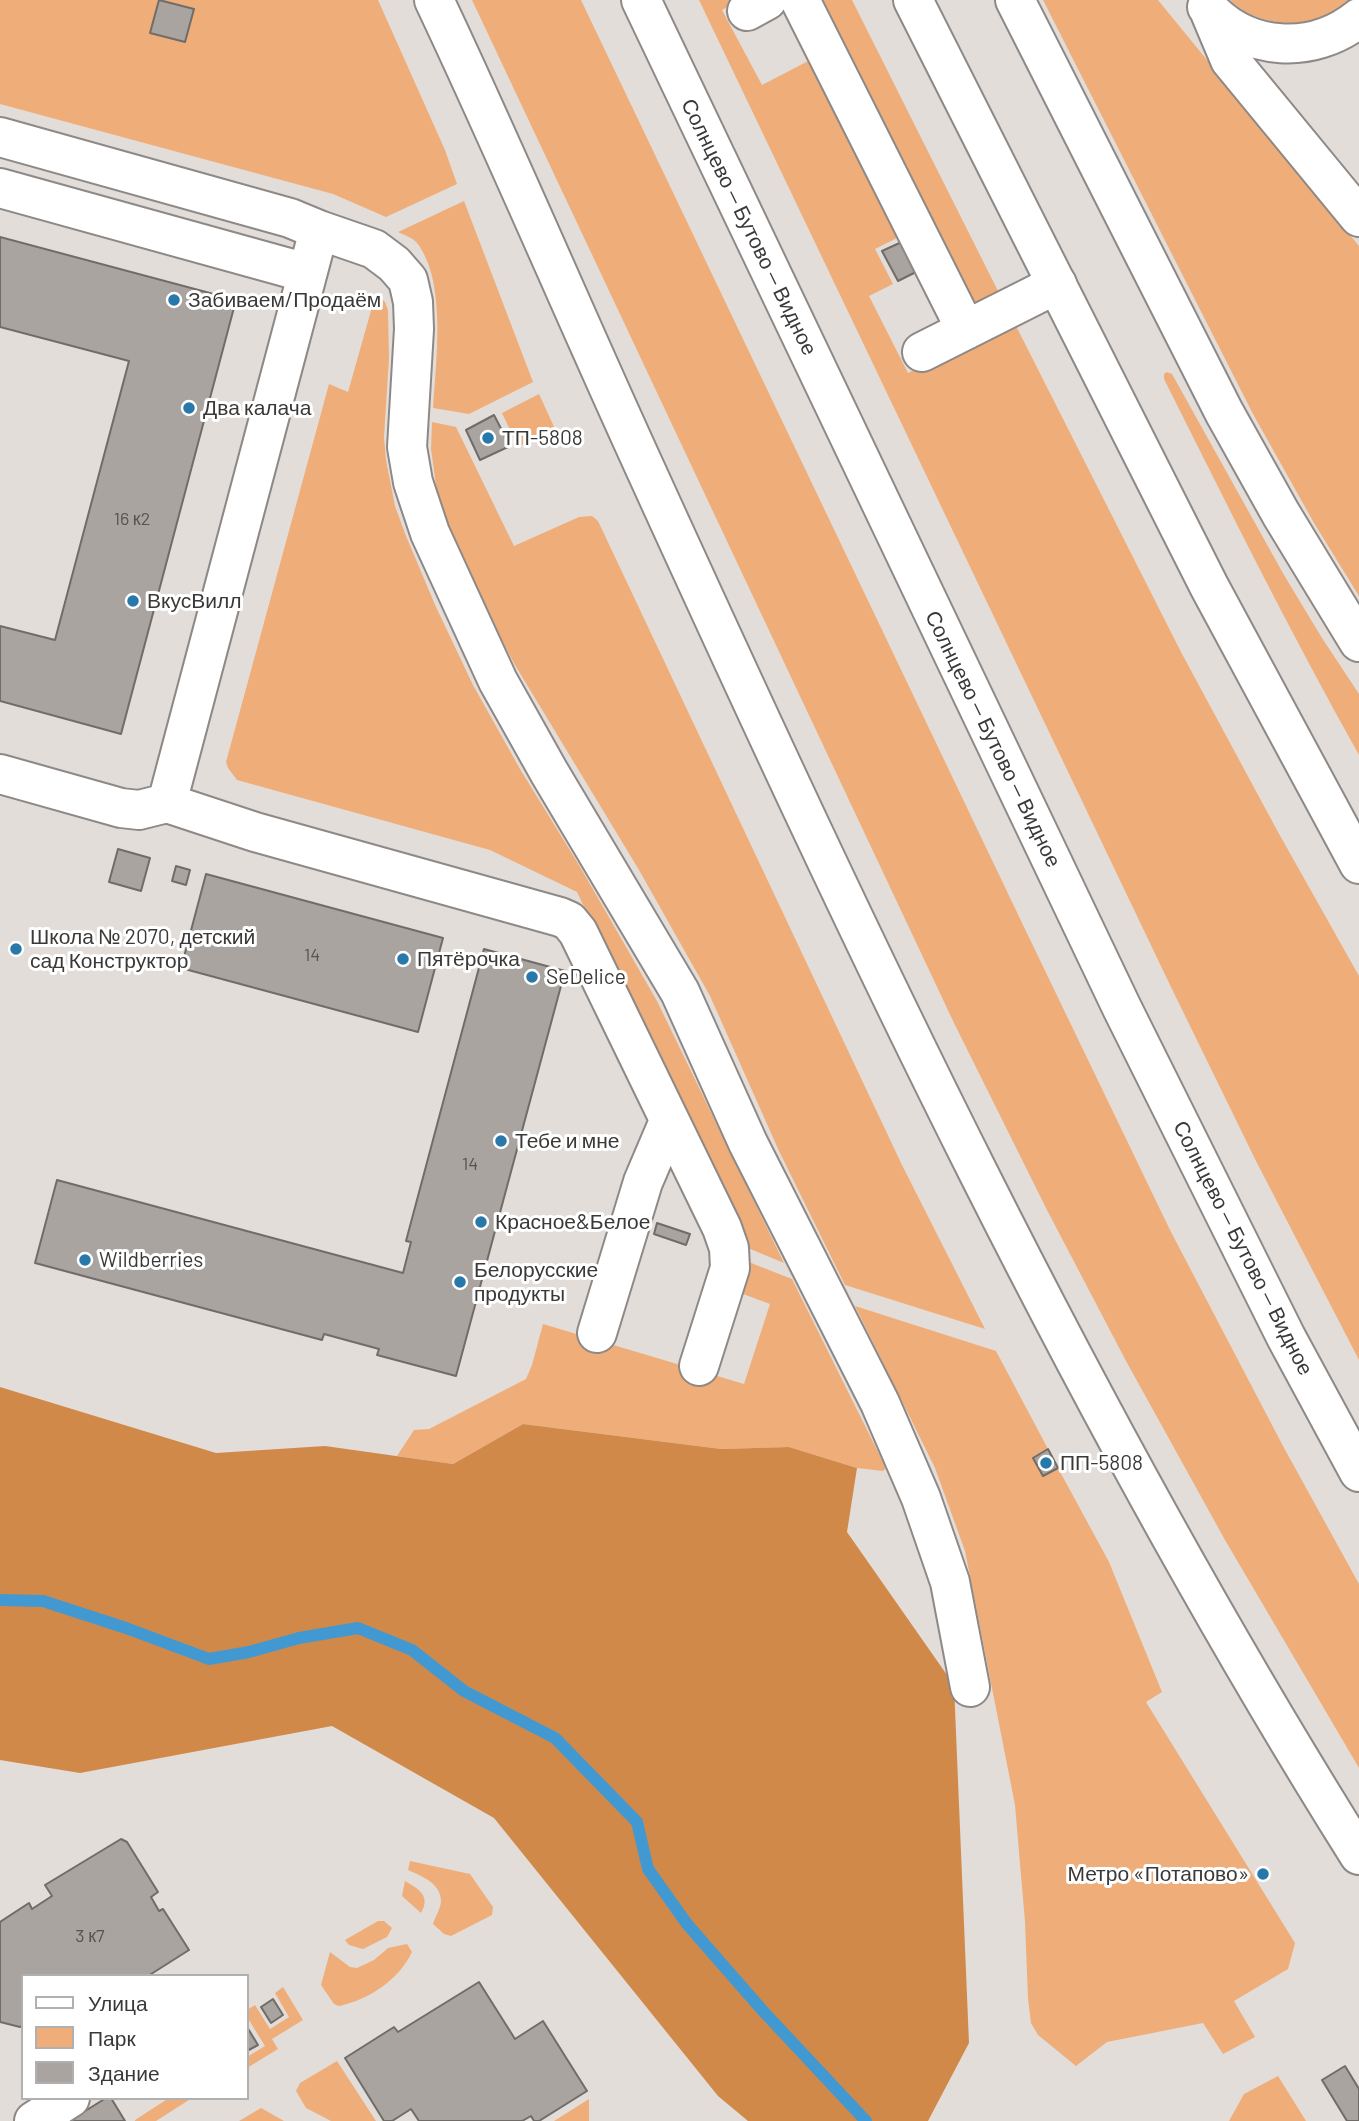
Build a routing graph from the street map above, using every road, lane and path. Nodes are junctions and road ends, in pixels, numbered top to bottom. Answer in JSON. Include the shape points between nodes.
{"nodes":[{"id":1,"x":434,"y":0,"type":"edge"},
{"id":2,"x":641,"y":0,"type":"edge"},
{"id":3,"x":800,"y":0,"type":"edge"},
{"id":4,"x":913,"y":0,"type":"edge"},
{"id":5,"x":1015,"y":0,"type":"edge"},
{"id":6,"x":1205,"y":5,"type":"edge"},
{"id":7,"x":1359,"y":18,"type":"edge"},
{"id":8,"x":0,"y":137,"type":"edge"},
{"id":9,"x":0,"y":188,"type":"edge"},
{"id":10,"x":1359,"y":217,"type":"edge"},
{"id":11,"x":319,"y":230,"type":"junction"},
{"id":12,"x":307,"y":273,"type":"junction"},
{"id":13,"x":1057,"y":284,"type":"junction"},
{"id":14,"x":966,"y":330,"type":"junction"},
{"id":15,"x":922,"y":352,"type":"dead end"},
{"id":16,"x":1359,"y":642,"type":"edge"},
{"id":17,"x":0,"y":775,"type":"edge"},
{"id":18,"x":167,"y":803,"type":"junction"},
{"id":19,"x":1359,"y":864,"type":"edge"},
{"id":20,"x":669,"y":1121,"type":"junction"},
{"id":21,"x":597,"y":1333,"type":"dead end"},
{"id":22,"x":699,"y":1366,"type":"dead end"},
{"id":23,"x":1359,"y":1472,"type":"edge"},
{"id":24,"x":970,"y":1686,"type":"dead end"},
{"id":25,"x":1359,"y":1855,"type":"edge"},
{"id":26,"x":67,"y":2100,"type":"edge"},
{"id":27,"x":34,"y":2121,"type":"edge"}],
"edges":[{"from":1,"to":25,"type":"main road","via":[[888,991],[1012,1243],[1210,1607]]},
{"from":2,"to":23,"type":"main road","name":"Солнцево — Бутово — Видное","via":[[1122,1008],[1286,1338]]},
{"from":3,"to":14,"type":"main road"},
{"from":4,"to":13,"type":"main road"},
{"from":5,"to":16,"type":"main road","via":[[1224,412]]},
{"from":6,"to":7,"type":"main road","via":[[1227,27],[1285,44],[1317,41]]},
{"from":6,"to":10,"type":"main road","via":[[1230,60]]},
{"from":8,"to":11,"type":"main road"},
{"from":9,"to":12,"type":"main road"},
{"from":11,"to":12,"type":"main road"},
{"from":11,"to":24,"type":"main road","via":[[374,249],[408,280],[414,329],[407,447],[430,533],[498,681],[680,992],[748,1143],[880,1403],[921,1498],[950,1582]]},
{"from":12,"to":18,"type":"main road"},
{"from":13,"to":14,"type":"main road"},
{"from":13,"to":19,"type":"main road","via":[[1209,586]]},
{"from":14,"to":15,"type":"main road"},
{"from":17,"to":18,"type":"main road","via":[[121,808],[139,810]]},
{"from":18,"to":20,"type":"main road","via":[[569,921]]},
{"from":20,"to":21,"type":"main road","via":[[643,1182]]},
{"from":20,"to":22,"type":"main road","via":[[729,1248],[730,1268]]},
{"from":26,"to":27,"type":"main road"}]}
